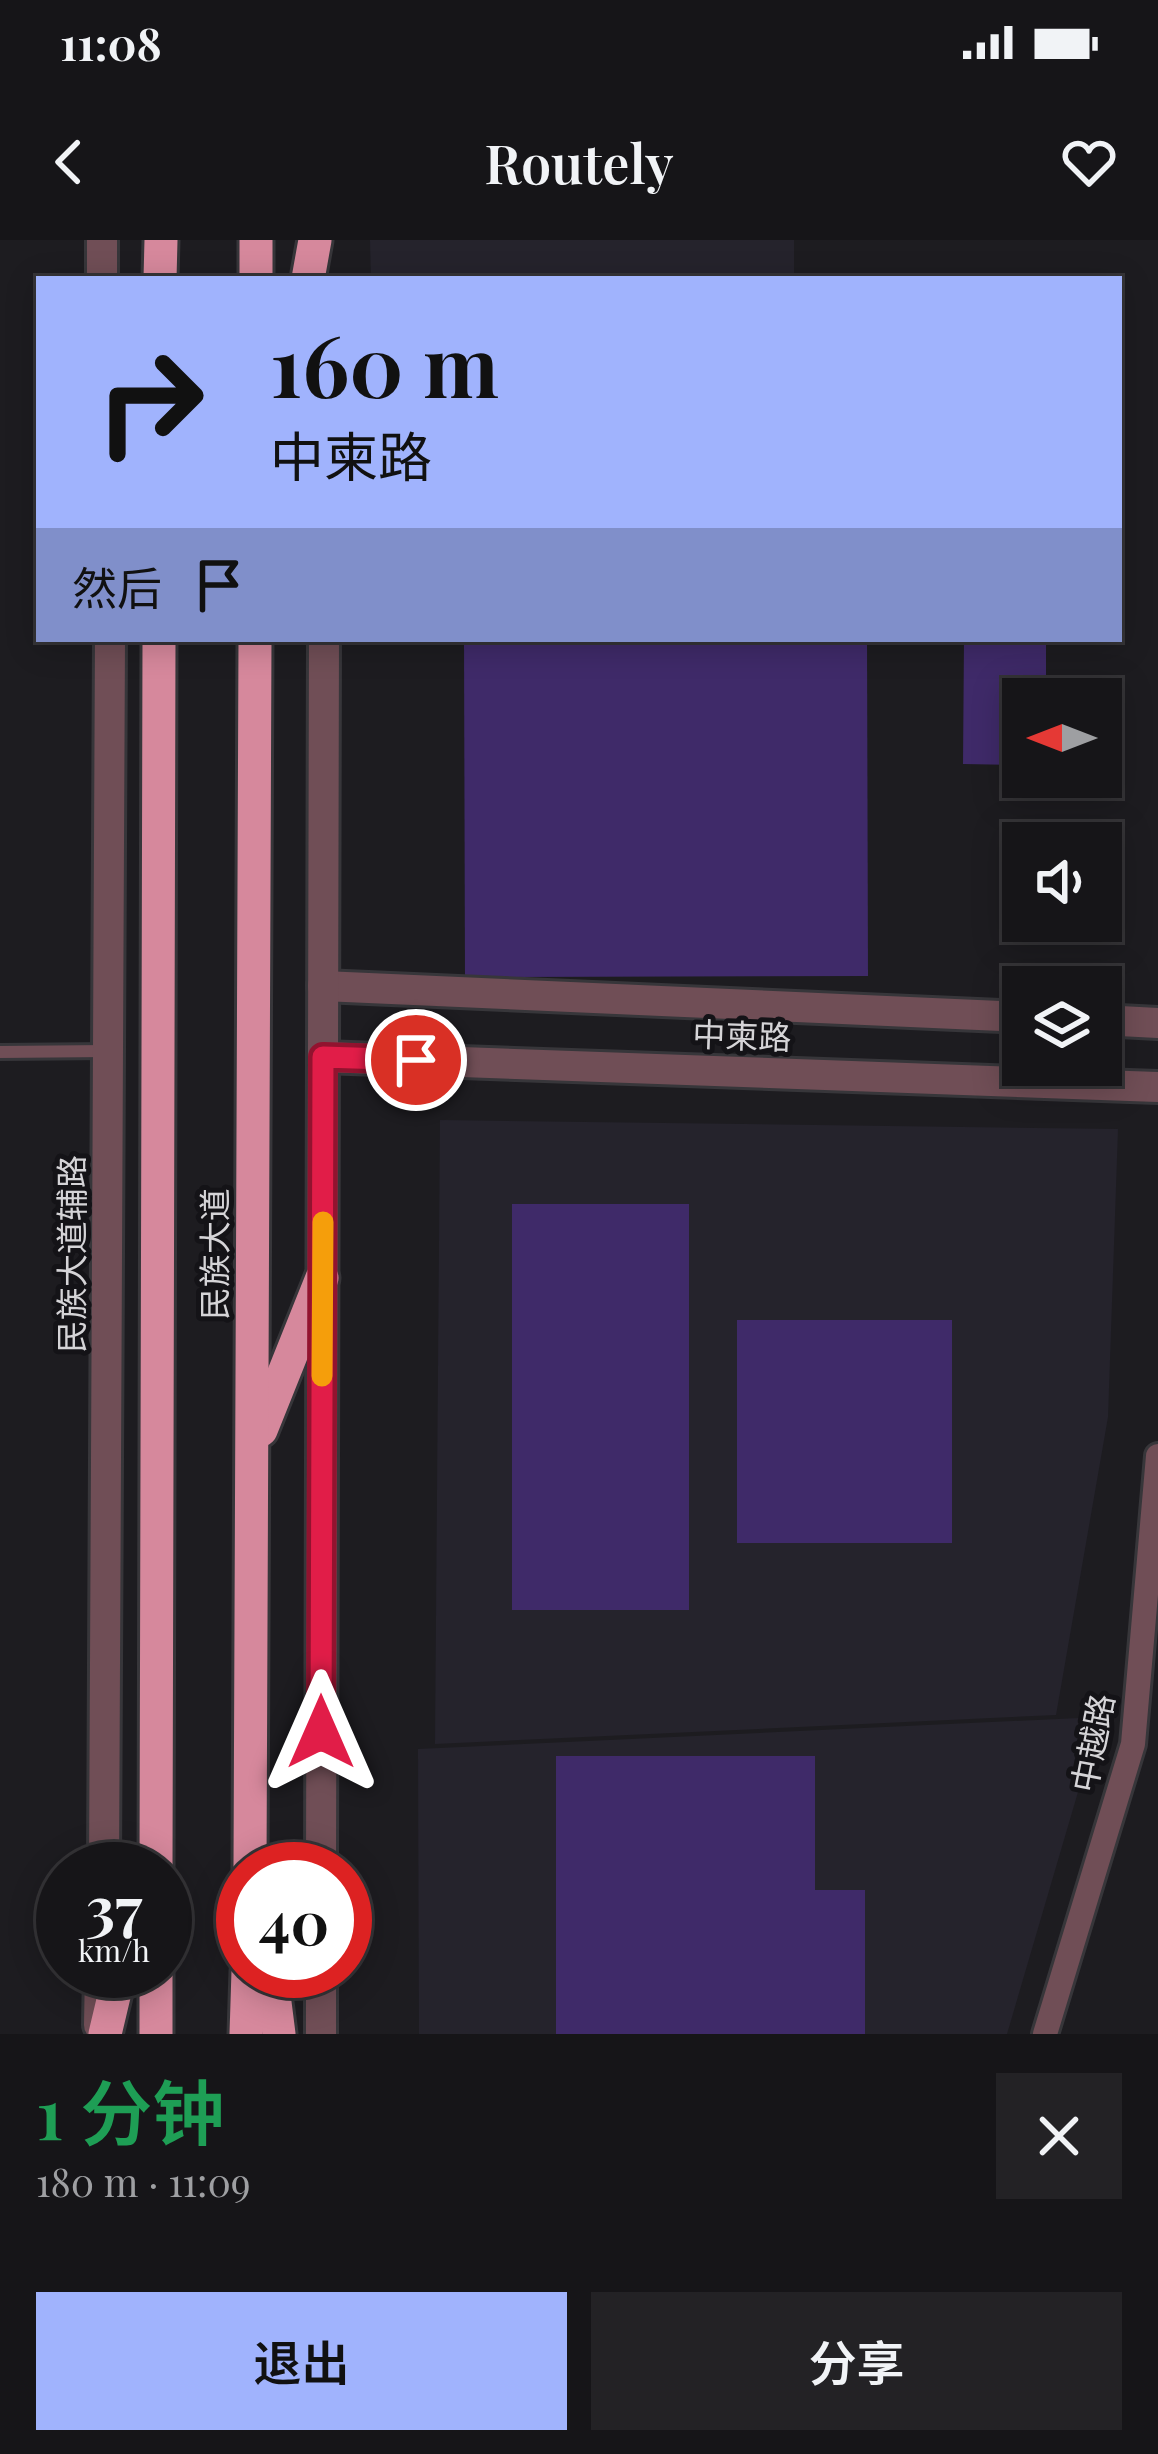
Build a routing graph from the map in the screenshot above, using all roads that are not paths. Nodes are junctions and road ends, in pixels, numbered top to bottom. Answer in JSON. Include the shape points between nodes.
{"nodes":[{"id":1,"x":102,"y":240,"type":"edge"},
{"id":2,"x":160,"y":240,"type":"edge"},
{"id":3,"x":256,"y":240,"type":"edge"},
{"id":4,"x":315,"y":240,"type":"edge"},
{"id":5,"x":326,"y":240,"type":"edge"},
{"id":6,"x":102,"y":276,"type":"edge"},
{"id":7,"x":160,"y":276,"type":"edge"},
{"id":8,"x":256,"y":276,"type":"edge"},
{"id":9,"x":309,"y":276,"type":"edge"},
{"id":10,"x":326,"y":276,"type":"edge"},
{"id":11,"x":110,"y":642,"type":"edge"},
{"id":12,"x":160,"y":642,"type":"edge"},
{"id":13,"x":255,"y":642,"type":"edge"},
{"id":14,"x":324,"y":642,"type":"edge"},
{"id":15,"x":323,"y":986,"type":"junction"},
{"id":16,"x":1002,"y":1016,"type":"edge"},
{"id":17,"x":1122,"y":1021,"type":"edge"},
{"id":18,"x":1158,"y":1023,"type":"edge"},
{"id":19,"x":109,"y":1051,"type":"junction"},
{"id":20,"x":0,"y":1052,"type":"edge"},
{"id":21,"x":323,"y":1057,"type":"junction"},
{"id":22,"x":1158,"y":1087,"type":"edge"},
{"id":23,"x":322,"y":1278,"type":"junction"},
{"id":24,"x":253,"y":1448,"type":"junction"},
{"id":25,"x":1158,"y":1456,"type":"edge"},
{"id":26,"x":1146,"y":1743,"type":"edge"},
{"id":27,"x":156,"y":1817,"type":"junction"},
{"id":28,"x":104,"y":1842,"type":"edge"},
{"id":29,"x":150,"y":1842,"type":"edge"},
{"id":30,"x":156,"y":1842,"type":"edge"},
{"id":31,"x":254,"y":1842,"type":"edge"},
{"id":32,"x":321,"y":1842,"type":"edge"},
{"id":33,"x":101,"y":1998,"type":"edge"},
{"id":34,"x":112,"y":1998,"type":"edge"},
{"id":35,"x":156,"y":1998,"type":"edge"},
{"id":36,"x":247,"y":1998,"type":"edge"},
{"id":37,"x":274,"y":1998,"type":"edge"},
{"id":38,"x":321,"y":1998,"type":"edge"},
{"id":39,"x":102,"y":2034,"type":"edge"},
{"id":40,"x":156,"y":2034,"type":"edge"},
{"id":41,"x":246,"y":2034,"type":"edge"},
{"id":42,"x":279,"y":2034,"type":"edge"},
{"id":43,"x":320,"y":2034,"type":"edge"},
{"id":44,"x":1045,"y":2034,"type":"edge"}],
"edges":[{"from":1,"to":6,"type":"street"},
{"from":2,"to":7,"type":"highway"},
{"from":3,"to":8,"type":"highway"},
{"from":4,"to":9,"type":"highway"},
{"from":5,"to":10,"type":"street"},
{"from":11,"to":19,"type":"street","name":"民族大道辅路"},
{"from":12,"to":27,"type":"highway","name":"民族大道"},
{"from":13,"to":24,"type":"highway","name":"民族大道"},
{"from":14,"to":15,"type":"street"},
{"from":15,"to":16,"type":"street","name":"中柬路"},
{"from":15,"to":21,"type":"street"},
{"from":17,"to":18,"type":"street"},
{"from":19,"to":20,"type":"lane"},
{"from":19,"to":28,"type":"street","name":"民族大道辅路"},
{"from":21,"to":22,"type":"street","name":"中柬路"},
{"from":21,"to":23,"type":"street"},
{"from":23,"to":24,"type":"highway"},
{"from":23,"to":32,"type":"street"},
{"from":24,"to":31,"type":"highway","name":"民族大道"},
{"from":25,"to":26,"type":"street","name":"中越路"},
{"from":26,"to":44,"type":"street","name":"中越路"},
{"from":27,"to":29,"type":"highway"},
{"from":27,"to":30,"type":"highway","name":"民族大道"},
{"from":33,"to":39,"type":"street"},
{"from":34,"to":39,"type":"highway"},
{"from":35,"to":40,"type":"highway"},
{"from":36,"to":41,"type":"highway"},
{"from":37,"to":42,"type":"highway"},
{"from":38,"to":43,"type":"street"}]}
